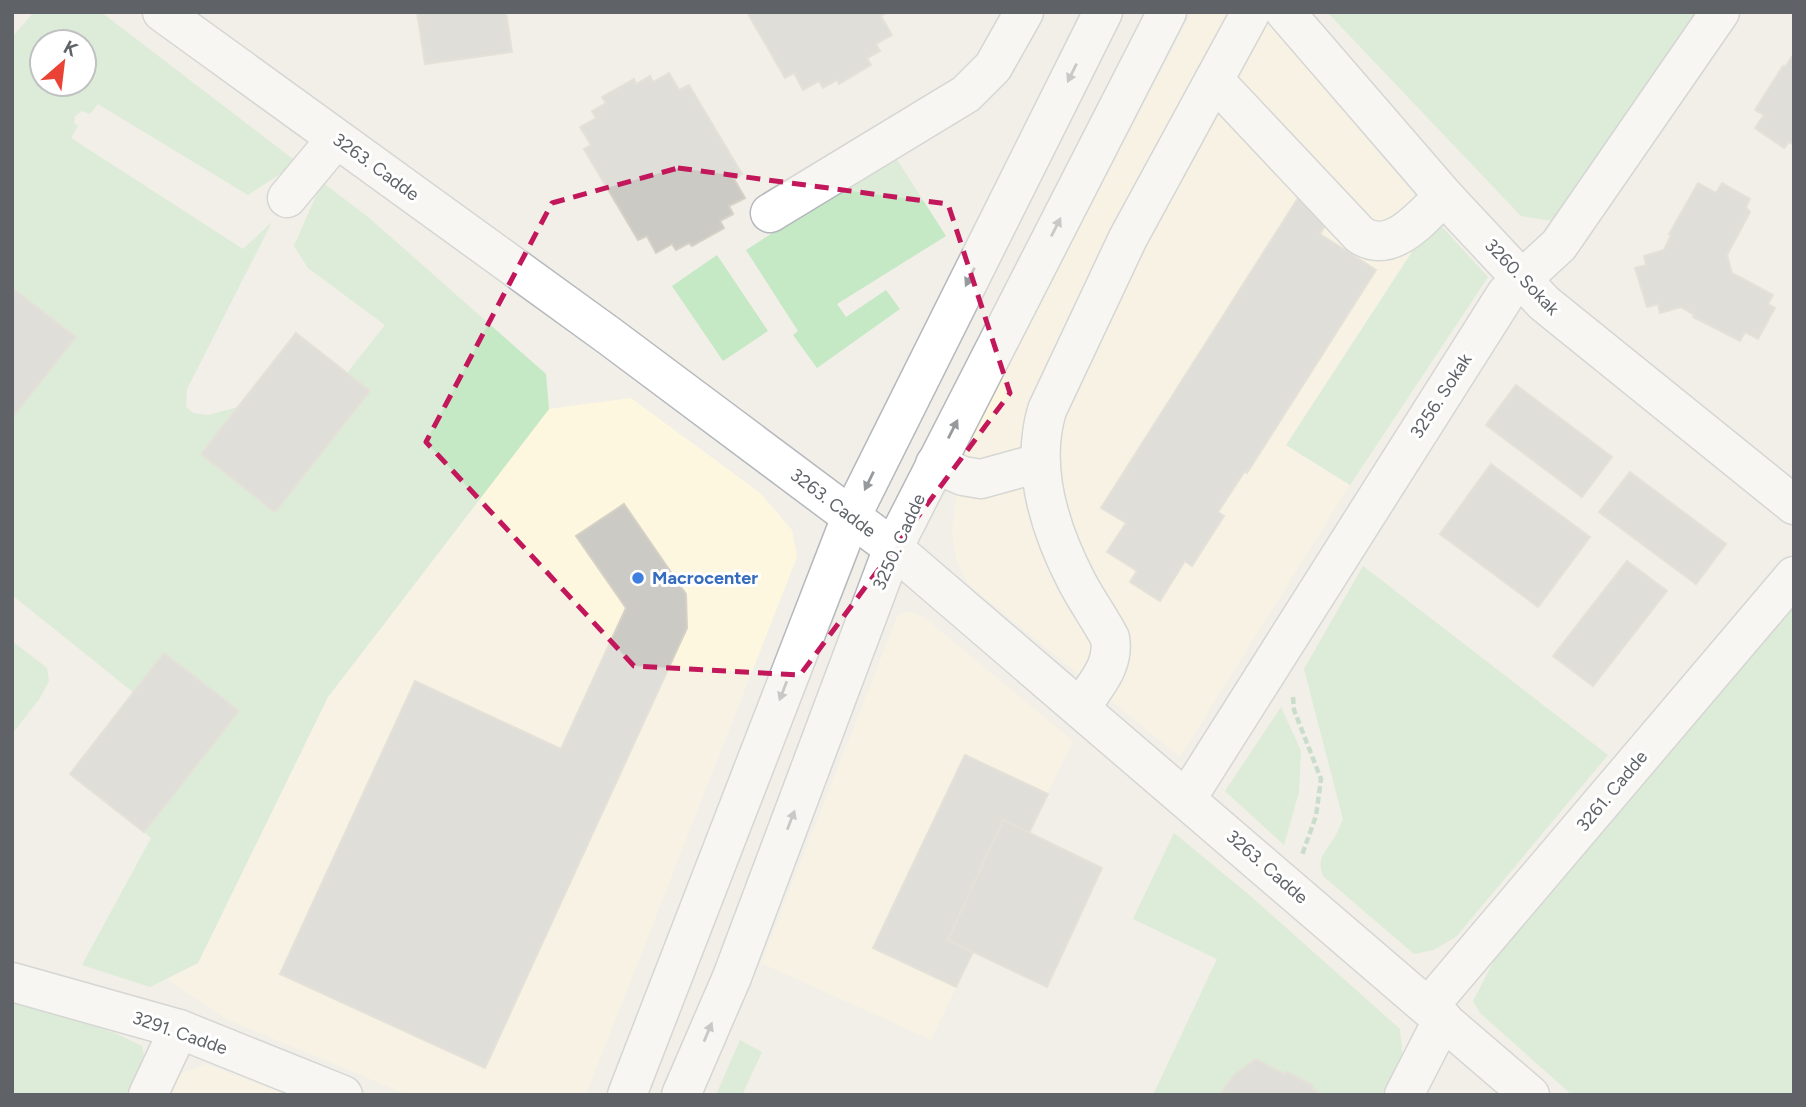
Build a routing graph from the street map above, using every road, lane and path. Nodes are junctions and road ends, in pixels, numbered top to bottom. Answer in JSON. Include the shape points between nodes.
{"nodes":[{"id":1,"x":162,"y":12,"type":"edge"},
{"id":2,"x":1024,"y":12,"type":"edge"},
{"id":3,"x":1102,"y":12,"type":"edge"},
{"id":4,"x":1167,"y":12,"type":"edge"},
{"id":5,"x":1251,"y":12,"type":"edge"},
{"id":6,"x":1285,"y":12,"type":"edge"},
{"id":7,"x":1720,"y":12,"type":"edge"},
{"id":8,"x":1214,"y":80,"type":"junction"},
{"id":9,"x":336,"y":139,"type":"junction"},
{"id":10,"x":1444,"y":196,"type":"junction"},
{"id":11,"x":287,"y":198,"type":"dead end"},
{"id":12,"x":770,"y":213,"type":"dead end"},
{"id":13,"x":1522,"y":278,"type":"junction"},
{"id":14,"x":1040,"y":463,"type":"junction"},
{"id":15,"x":935,"y":464,"type":"junction"},
{"id":16,"x":1794,"y":505,"type":"edge"},
{"id":17,"x":851,"y":517,"type":"junction"},
{"id":18,"x":893,"y":548,"type":"junction"},
{"id":19,"x":1794,"y":576,"type":"edge"},
{"id":20,"x":1293,"y":696,"type":"dead end"},
{"id":21,"x":1081,"y":707,"type":"junction"},
{"id":22,"x":1187,"y":798,"type":"junction"},
{"id":23,"x":1296,"y":892,"type":"junction"},
{"id":24,"x":12,"y":982,"type":"edge"},
{"id":25,"x":1436,"y":1012,"type":"junction"},
{"id":26,"x":179,"y":1030,"type":"junction"},
{"id":27,"x":148,"y":1095,"type":"edge"},
{"id":28,"x":343,"y":1095,"type":"edge"},
{"id":29,"x":626,"y":1095,"type":"edge"},
{"id":30,"x":681,"y":1095,"type":"edge"},
{"id":31,"x":1404,"y":1095,"type":"edge"},
{"id":32,"x":1530,"y":1095,"type":"edge"}],
"edges":[{"from":1,"to":9,"type":"street","name":"3263. Cadde"},
{"from":2,"to":12,"type":"street","via":[[993,67],[966,94]]},
{"from":3,"to":17,"type":"street","one_way":true},
{"from":15,"to":4,"type":"street","name":"3250. Cadde","one_way":true},
{"from":5,"to":8,"type":"street"},
{"from":6,"to":10,"type":"street","name":"3260. Sokak"},
{"from":7,"to":13,"type":"street","name":"3256. Sokak","via":[[1559,245]]},
{"from":8,"to":10,"type":"street","via":[[1368,240],[1398,237]]},
{"from":8,"to":14,"type":"street","via":[[1128,238],[1048,410],[1039,445]]},
{"from":9,"to":11,"type":"street"},
{"from":9,"to":17,"type":"street","name":"3263. Cadde"},
{"from":10,"to":13,"type":"street","name":"3260. Sokak"},
{"from":13,"to":16,"type":"street","name":"3260. Sokak","via":[[1544,303]]},
{"from":13,"to":22,"type":"street","name":"3256. Sokak","via":[[1506,295]]},
{"from":14,"to":15,"type":"street","via":[[981,479]]},
{"from":14,"to":21,"type":"street","via":[[1059,541],[1112,649],[1110,664]]},
{"from":15,"to":18,"type":"street","name":"3250. Cadde"},
{"from":17,"to":18,"type":"street","name":"3263. Cadde"},
{"from":17,"to":29,"type":"street","one_way":true},
{"from":18,"to":21,"type":"street","name":"3263. Cadde"},
{"from":30,"to":18,"type":"street","name":"3250. Cadde","one_way":true,"via":[[732,977]]},
{"from":19,"to":25,"type":"street","name":"3261. Cadde"},
{"from":20,"to":23,"type":"path","via":[[1294,710],[1321,779]]},
{"from":21,"to":22,"type":"street","name":"3263. Cadde"},
{"from":22,"to":23,"type":"street","name":"3263. Cadde"},
{"from":23,"to":25,"type":"street","name":"3263. Cadde"},
{"from":24,"to":26,"type":"street","name":"3291. Cadde"},
{"from":25,"to":31,"type":"street","name":"3261. Cadde"},
{"from":25,"to":32,"type":"street","name":"3263. Cadde"},
{"from":26,"to":27,"type":"street"},
{"from":26,"to":28,"type":"street","name":"3291. Cadde"}]}
